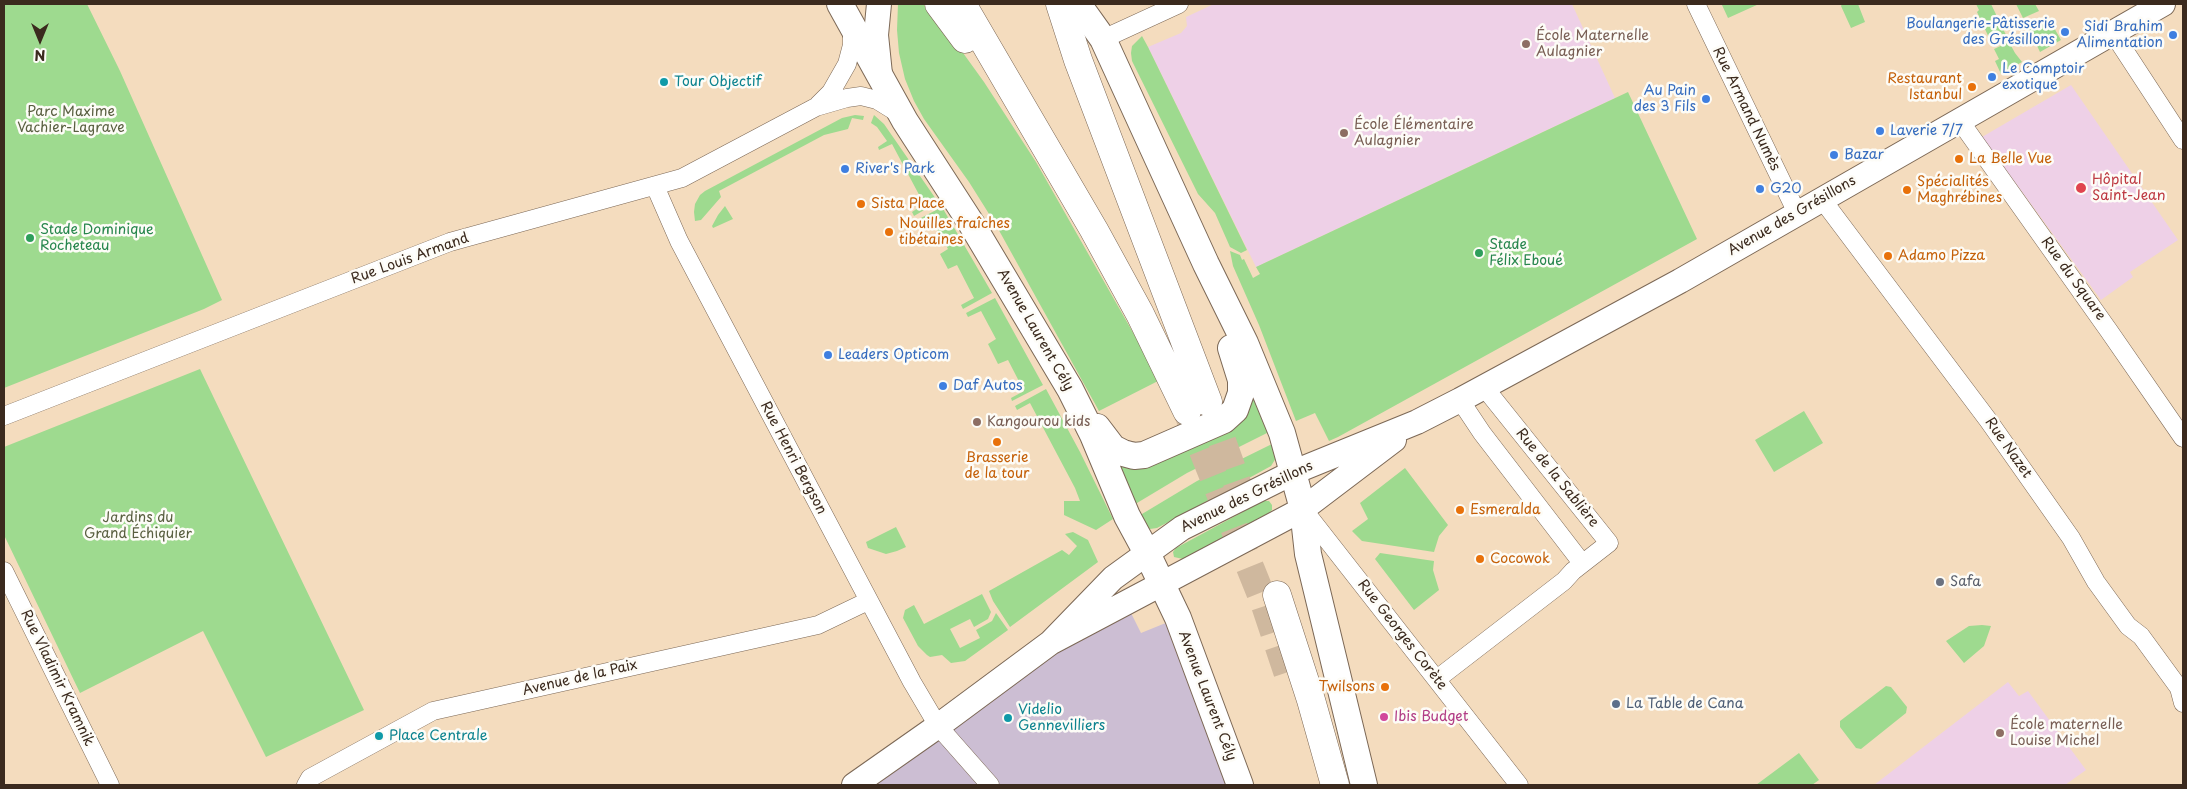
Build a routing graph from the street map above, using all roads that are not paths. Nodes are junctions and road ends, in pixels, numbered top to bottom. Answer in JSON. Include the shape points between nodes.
{"nodes":[{"id":1,"x":879,"y":4,"type":"edge"},
{"id":2,"x":939,"y":4,"type":"edge"},
{"id":3,"x":962,"y":4,"type":"edge"},
{"id":4,"x":980,"y":4,"type":"edge"},
{"id":5,"x":1060,"y":4,"type":"edge"},
{"id":6,"x":1078,"y":4,"type":"edge"},
{"id":7,"x":1180,"y":4,"type":"edge"},
{"id":8,"x":1696,"y":4,"type":"edge"},
{"id":9,"x":2164,"y":4,"type":"edge"},
{"id":10,"x":845,"y":14,"type":"edge"},
{"id":11,"x":2112,"y":33,"type":"junction"},
{"id":12,"x":1103,"y":39,"type":"junction"},
{"id":13,"x":881,"y":77,"type":"junction"},
{"id":14,"x":816,"y":107,"type":"junction"},
{"id":15,"x":905,"y":121,"type":"junction"},
{"id":16,"x":1960,"y":121,"type":"junction"},
{"id":17,"x":2183,"y":140,"type":"edge"},
{"id":18,"x":654,"y":186,"type":"junction"},
{"id":19,"x":1821,"y":198,"type":"junction"},
{"id":20,"x":1797,"y":213,"type":"junction"},
{"id":21,"x":1206,"y":264,"type":"junction"},
{"id":22,"x":1140,"y":314,"type":"junction"},
{"id":23,"x":1484,"y":387,"type":"junction"},
{"id":24,"x":1070,"y":390,"type":"junction"},
{"id":25,"x":1460,"y":400,"type":"junction"},
{"id":26,"x":1198,"y":406,"type":"junction"},
{"id":27,"x":4,"y":416,"type":"edge"},
{"id":28,"x":1417,"y":422,"type":"junction"},
{"id":29,"x":2183,"y":438,"type":"edge"},
{"id":30,"x":1294,"y":472,"type":"junction"},
{"id":31,"x":1303,"y":509,"type":"junction"},
{"id":32,"x":1147,"y":553,"type":"junction"},
{"id":33,"x":1582,"y":563,"type":"junction"},
{"id":34,"x":4,"y":571,"type":"edge"},
{"id":35,"x":1162,"y":585,"type":"junction"},
{"id":36,"x":1277,"y":595,"type":"dead end"},
{"id":37,"x":868,"y":601,"type":"junction"},
{"id":38,"x":1050,"y":643,"type":"junction"},
{"id":39,"x":1437,"y":678,"type":"junction"},
{"id":40,"x":2183,"y":703,"type":"edge"},
{"id":41,"x":938,"y":726,"type":"junction"},
{"id":42,"x":110,"y":785,"type":"edge"},
{"id":43,"x":306,"y":785,"type":"edge"},
{"id":44,"x":854,"y":785,"type":"edge"},
{"id":45,"x":990,"y":785,"type":"edge"},
{"id":46,"x":1240,"y":785,"type":"edge"},
{"id":47,"x":1336,"y":785,"type":"edge"},
{"id":48,"x":1364,"y":785,"type":"edge"},
{"id":49,"x":1519,"y":785,"type":"edge"}],
"edges":[{"from":1,"to":13,"type":"main road","via":[[876,44]]},
{"from":2,"to":22,"type":"highway","via":[[989,70],[1087,235]]},
{"from":3,"to":22,"type":"highway"},
{"from":4,"to":26,"type":"highway","via":[[1113,232]]},
{"from":5,"to":26,"type":"highway"},
{"from":6,"to":12,"type":"main road"},
{"from":7,"to":12,"type":"street"},
{"from":8,"to":20,"type":"street","name":"Rue Armand Numès"},
{"from":9,"to":11,"type":"main road","name":"Avenue des Grésillons"},
{"from":10,"to":13,"type":"main road","name":"Avenue Laurent Cély"},
{"from":10,"to":14,"type":"street","name":"Rue Louis Armand","via":[[853,41],[847,64],[831,92]]},
{"from":11,"to":16,"type":"main road","name":"Avenue des Grésillons"},
{"from":11,"to":17,"type":"street"},
{"from":12,"to":21,"type":"main road"},
{"from":13,"to":15,"type":"main road","name":"Avenue Laurent Cély"},
{"from":14,"to":15,"type":"street","name":"Rue Louis Armand","via":[[854,97],[870,97],[889,106]]},
{"from":14,"to":18,"type":"street","name":"Rue Louis Armand","via":[[682,178]]},
{"from":15,"to":24,"type":"main road","name":"Avenue Laurent Cély","via":[[971,223]]},
{"from":16,"to":19,"type":"main road","name":"Avenue des Grésillons"},
{"from":16,"to":29,"type":"street","name":"Rue du Square"},
{"from":18,"to":27,"type":"street","name":"Rue Louis Armand","via":[[450,242]]},
{"from":18,"to":37,"type":"street","name":"Rue Henri Bergson","via":[[679,241]]},
{"from":19,"to":20,"type":"main road","name":"Avenue des Grésillons"},
{"from":19,"to":40,"type":"street","name":"Rue Nazet","via":[[1988,420],[2071,538],[2096,582],[2179,688]]},
{"from":20,"to":23,"type":"main road","name":"Avenue des Grésillons","via":[[1651,298]]},
{"from":21,"to":24,"type":"main road","via":[[1241,380],[1241,394],[1235,410],[1224,420],[1144,455],[1134,456],[1113,448]]},
{"from":21,"to":30,"type":"main road","via":[[1245,343],[1282,433]]},
{"from":22,"to":26,"type":"highway"},
{"from":23,"to":25,"type":"main road","name":"Avenue des Grésillons"},
{"from":23,"to":33,"type":"street","name":"Rue de la Sablière","via":[[1609,543]]},
{"from":24,"to":32,"type":"main road","name":"Avenue Laurent Cély"},
{"from":25,"to":28,"type":"main road","name":"Avenue des Grésillons"},
{"from":25,"to":33,"type":"street"},
{"from":28,"to":30,"type":"main road","name":"Avenue des Grésillons"},
{"from":28,"to":31,"type":"main road","name":"Avenue des Grésillons"},
{"from":30,"to":31,"type":"main road"},
{"from":30,"to":32,"type":"main road","name":"Avenue des Grésillons","via":[[1182,528]]},
{"from":31,"to":35,"type":"main road","name":"Avenue des Grésillons"},
{"from":31,"to":39,"type":"street","name":"Rue Georges Corète"},
{"from":31,"to":48,"type":"main road","via":[[1308,554]]},
{"from":32,"to":35,"type":"main road","name":"Avenue Laurent Cély"},
{"from":32,"to":38,"type":"main road","name":"Avenue des Grésillons","via":[[1113,578]]},
{"from":33,"to":39,"type":"street","name":"Rue de la Sablière"},
{"from":34,"to":42,"type":"street","name":"Rue Vladimir Kramnik"},
{"from":35,"to":38,"type":"main road","name":"Avenue des Grésillons"},
{"from":35,"to":46,"type":"main road","name":"Avenue Laurent Cély"},
{"from":36,"to":47,"type":"highway"},
{"from":37,"to":41,"type":"street","name":"Rue Henri Bergson"},
{"from":37,"to":43,"type":"street","name":"Avenue de la Paix","via":[[818,625],[432,711],[310,778]]},
{"from":38,"to":41,"type":"main road","name":"Avenue des Grésillons"},
{"from":39,"to":49,"type":"street","name":"Rue Georges Corète"},
{"from":41,"to":44,"type":"main road","name":"Avenue des Grésillons"},
{"from":41,"to":45,"type":"street","name":"Rue Henri Bergson"}]}
